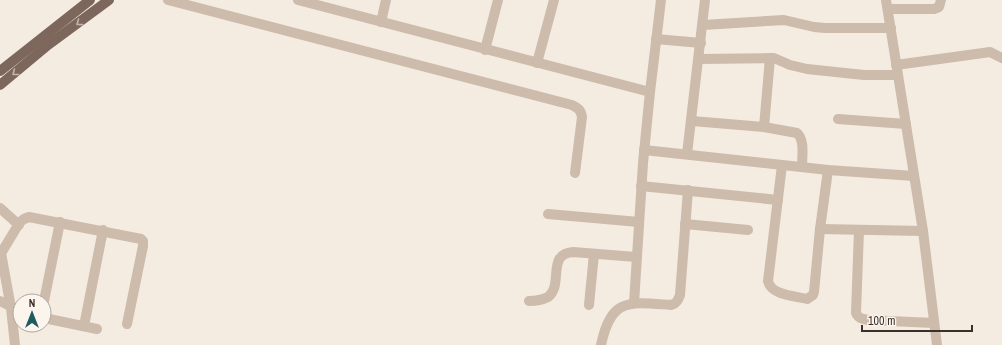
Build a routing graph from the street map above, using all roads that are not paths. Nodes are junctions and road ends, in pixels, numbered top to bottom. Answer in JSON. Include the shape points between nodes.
{"nodes":[{"id":1,"x":90,"y":0,"type":"edge"},
{"id":2,"x":109,"y":0,"type":"edge"},
{"id":3,"x":168,"y":0,"type":"edge"},
{"id":4,"x":298,"y":0,"type":"edge"},
{"id":5,"x":386,"y":0,"type":"edge"},
{"id":6,"x":498,"y":0,"type":"edge"},
{"id":7,"x":554,"y":0,"type":"edge"},
{"id":8,"x":661,"y":0,"type":"edge"},
{"id":9,"x":706,"y":0,"type":"edge"},
{"id":10,"x":941,"y":0,"type":"edge"},
{"id":11,"x":330,"y":4,"type":"edge"},
{"id":12,"x":887,"y":4,"type":"edge"},
{"id":13,"x":381,"y":22,"type":"junction"},
{"id":14,"x":703,"y":25,"type":"junction"},
{"id":15,"x":891,"y":28,"type":"junction"},
{"id":16,"x":656,"y":39,"type":"junction"},
{"id":17,"x":701,"y":43,"type":"junction"},
{"id":18,"x":485,"y":50,"type":"junction"},
{"id":19,"x":770,"y":58,"type":"junction"},
{"id":20,"x":1002,"y":58,"type":"edge"},
{"id":21,"x":699,"y":59,"type":"junction"},
{"id":22,"x":537,"y":63,"type":"junction"},
{"id":23,"x":896,"y":65,"type":"junction"},
{"id":24,"x":0,"y":71,"type":"edge"},
{"id":25,"x":898,"y":76,"type":"junction"},
{"id":26,"x":0,"y":85,"type":"edge"},
{"id":27,"x":650,"y":92,"type":"junction"},
{"id":28,"x":838,"y":120,"type":"dead end"},
{"id":29,"x":692,"y":121,"type":"junction"},
{"id":30,"x":906,"y":124,"type":"junction"},
{"id":31,"x":764,"y":127,"type":"junction"},
{"id":32,"x":644,"y":150,"type":"junction"},
{"id":33,"x":687,"y":154,"type":"junction"},
{"id":34,"x":782,"y":165,"type":"junction"},
{"id":35,"x":802,"y":167,"type":"junction"},
{"id":36,"x":828,"y":170,"type":"junction"},
{"id":37,"x":575,"y":174,"type":"dead end"},
{"id":38,"x":914,"y":176,"type":"junction"},
{"id":39,"x":642,"y":186,"type":"junction"},
{"id":40,"x":688,"y":190,"type":"junction"},
{"id":41,"x":778,"y":200,"type":"junction"},
{"id":42,"x":0,"y":208,"type":"edge"},
{"id":43,"x":548,"y":214,"type":"dead end"},
{"id":44,"x":60,"y":222,"type":"junction"},
{"id":45,"x":639,"y":222,"type":"junction"},
{"id":46,"x":685,"y":224,"type":"junction"},
{"id":47,"x":18,"y":225,"type":"junction"},
{"id":48,"x":820,"y":229,"type":"junction"},
{"id":49,"x":103,"y":230,"type":"junction"},
{"id":50,"x":748,"y":230,"type":"dead end"},
{"id":51,"x":859,"y":230,"type":"junction"},
{"id":52,"x":923,"y":231,"type":"junction"},
{"id":53,"x":1,"y":254,"type":"edge"},
{"id":54,"x":594,"y":254,"type":"junction"},
{"id":55,"x":636,"y":257,"type":"junction"},
{"id":56,"x":46,"y":293,"type":"edge"},
{"id":57,"x":12,"y":295,"type":"edge"},
{"id":58,"x":0,"y":301,"type":"edge"},
{"id":59,"x":529,"y":301,"type":"dead end"},
{"id":60,"x":634,"y":302,"type":"junction"},
{"id":61,"x":589,"y":305,"type":"dead end"},
{"id":62,"x":12,"y":308,"type":"edge"},
{"id":63,"x":52,"y":320,"type":"edge"},
{"id":64,"x":934,"y":323,"type":"junction"},
{"id":65,"x":127,"y":324,"type":"dead end"},
{"id":66,"x":84,"y":326,"type":"junction"},
{"id":67,"x":97,"y":329,"type":"dead end"},
{"id":68,"x":15,"y":333,"type":"edge"},
{"id":69,"x":15,"y":345,"type":"edge"},
{"id":70,"x":601,"y":345,"type":"edge"},
{"id":71,"x":937,"y":345,"type":"edge"}],
"edges":[{"from":1,"to":24,"type":"main road"},
{"from":2,"to":26,"type":"main road","one_way":true,"via":[[48,45]]},
{"from":3,"to":37,"type":"street","via":[[572,105],[578,108],[582,117]]},
{"from":4,"to":11,"type":"street"},
{"from":5,"to":13,"type":"street"},
{"from":6,"to":18,"type":"street"},
{"from":7,"to":22,"type":"street"},
{"from":8,"to":16,"type":"street"},
{"from":9,"to":14,"type":"street"},
{"from":10,"to":12,"type":"street","via":[[939,7],[934,9]]},
{"from":11,"to":13,"type":"street"},
{"from":12,"to":15,"type":"street"},
{"from":13,"to":18,"type":"street"},
{"from":14,"to":15,"type":"street","via":[[772,20],[814,28]]},
{"from":14,"to":17,"type":"street"},
{"from":15,"to":23,"type":"street"},
{"from":16,"to":17,"type":"street"},
{"from":16,"to":27,"type":"street"},
{"from":17,"to":21,"type":"street"},
{"from":18,"to":22,"type":"street"},
{"from":19,"to":21,"type":"street"},
{"from":19,"to":25,"type":"street","via":[[806,69]]},
{"from":19,"to":31,"type":"street"},
{"from":20,"to":23,"type":"street","via":[[990,52],[983,52]]},
{"from":21,"to":29,"type":"street"},
{"from":22,"to":27,"type":"street"},
{"from":23,"to":25,"type":"street"},
{"from":25,"to":30,"type":"street"},
{"from":27,"to":32,"type":"street"},
{"from":28,"to":30,"type":"street"},
{"from":29,"to":31,"type":"street"},
{"from":29,"to":33,"type":"street"},
{"from":30,"to":38,"type":"street"},
{"from":31,"to":35,"type":"street","via":[[797,132],[802,140]]},
{"from":32,"to":33,"type":"street"},
{"from":32,"to":39,"type":"street"},
{"from":33,"to":34,"type":"street"},
{"from":34,"to":35,"type":"street"},
{"from":34,"to":41,"type":"street"},
{"from":35,"to":36,"type":"street"},
{"from":36,"to":38,"type":"street"},
{"from":36,"to":48,"type":"street"},
{"from":38,"to":52,"type":"street"},
{"from":39,"to":40,"type":"street"},
{"from":39,"to":45,"type":"street"},
{"from":40,"to":41,"type":"street"},
{"from":40,"to":46,"type":"street"},
{"from":41,"to":48,"type":"street","via":[[768,280],[776,291],[807,300],[813,295]]},
{"from":42,"to":47,"type":"street"},
{"from":43,"to":45,"type":"street"},
{"from":44,"to":47,"type":"street","via":[[29,217]]},
{"from":44,"to":49,"type":"street"},
{"from":44,"to":56,"type":"street"},
{"from":45,"to":55,"type":"street"},
{"from":46,"to":50,"type":"street"},
{"from":46,"to":60,"type":"street","via":[[678,300],[671,305]]},
{"from":47,"to":53,"type":"street"},
{"from":48,"to":51,"type":"street"},
{"from":49,"to":65,"type":"street","via":[[137,237],[143,241]]},
{"from":49,"to":66,"type":"street"},
{"from":51,"to":52,"type":"street"},
{"from":51,"to":64,"type":"street","via":[[856,313],[858,316],[868,320]]},
{"from":52,"to":64,"type":"street"},
{"from":53,"to":57,"type":"street"},
{"from":54,"to":55,"type":"street"},
{"from":54,"to":59,"type":"street","via":[[563,254],[558,259],[553,289],[549,296],[542,300]]},
{"from":54,"to":61,"type":"street"},
{"from":55,"to":60,"type":"street"},
{"from":58,"to":62,"type":"street"},
{"from":60,"to":70,"type":"street","via":[[619,308],[613,314]]},
{"from":63,"to":66,"type":"street"},
{"from":64,"to":71,"type":"street"},
{"from":66,"to":67,"type":"street"},
{"from":68,"to":69,"type":"street"}]}
